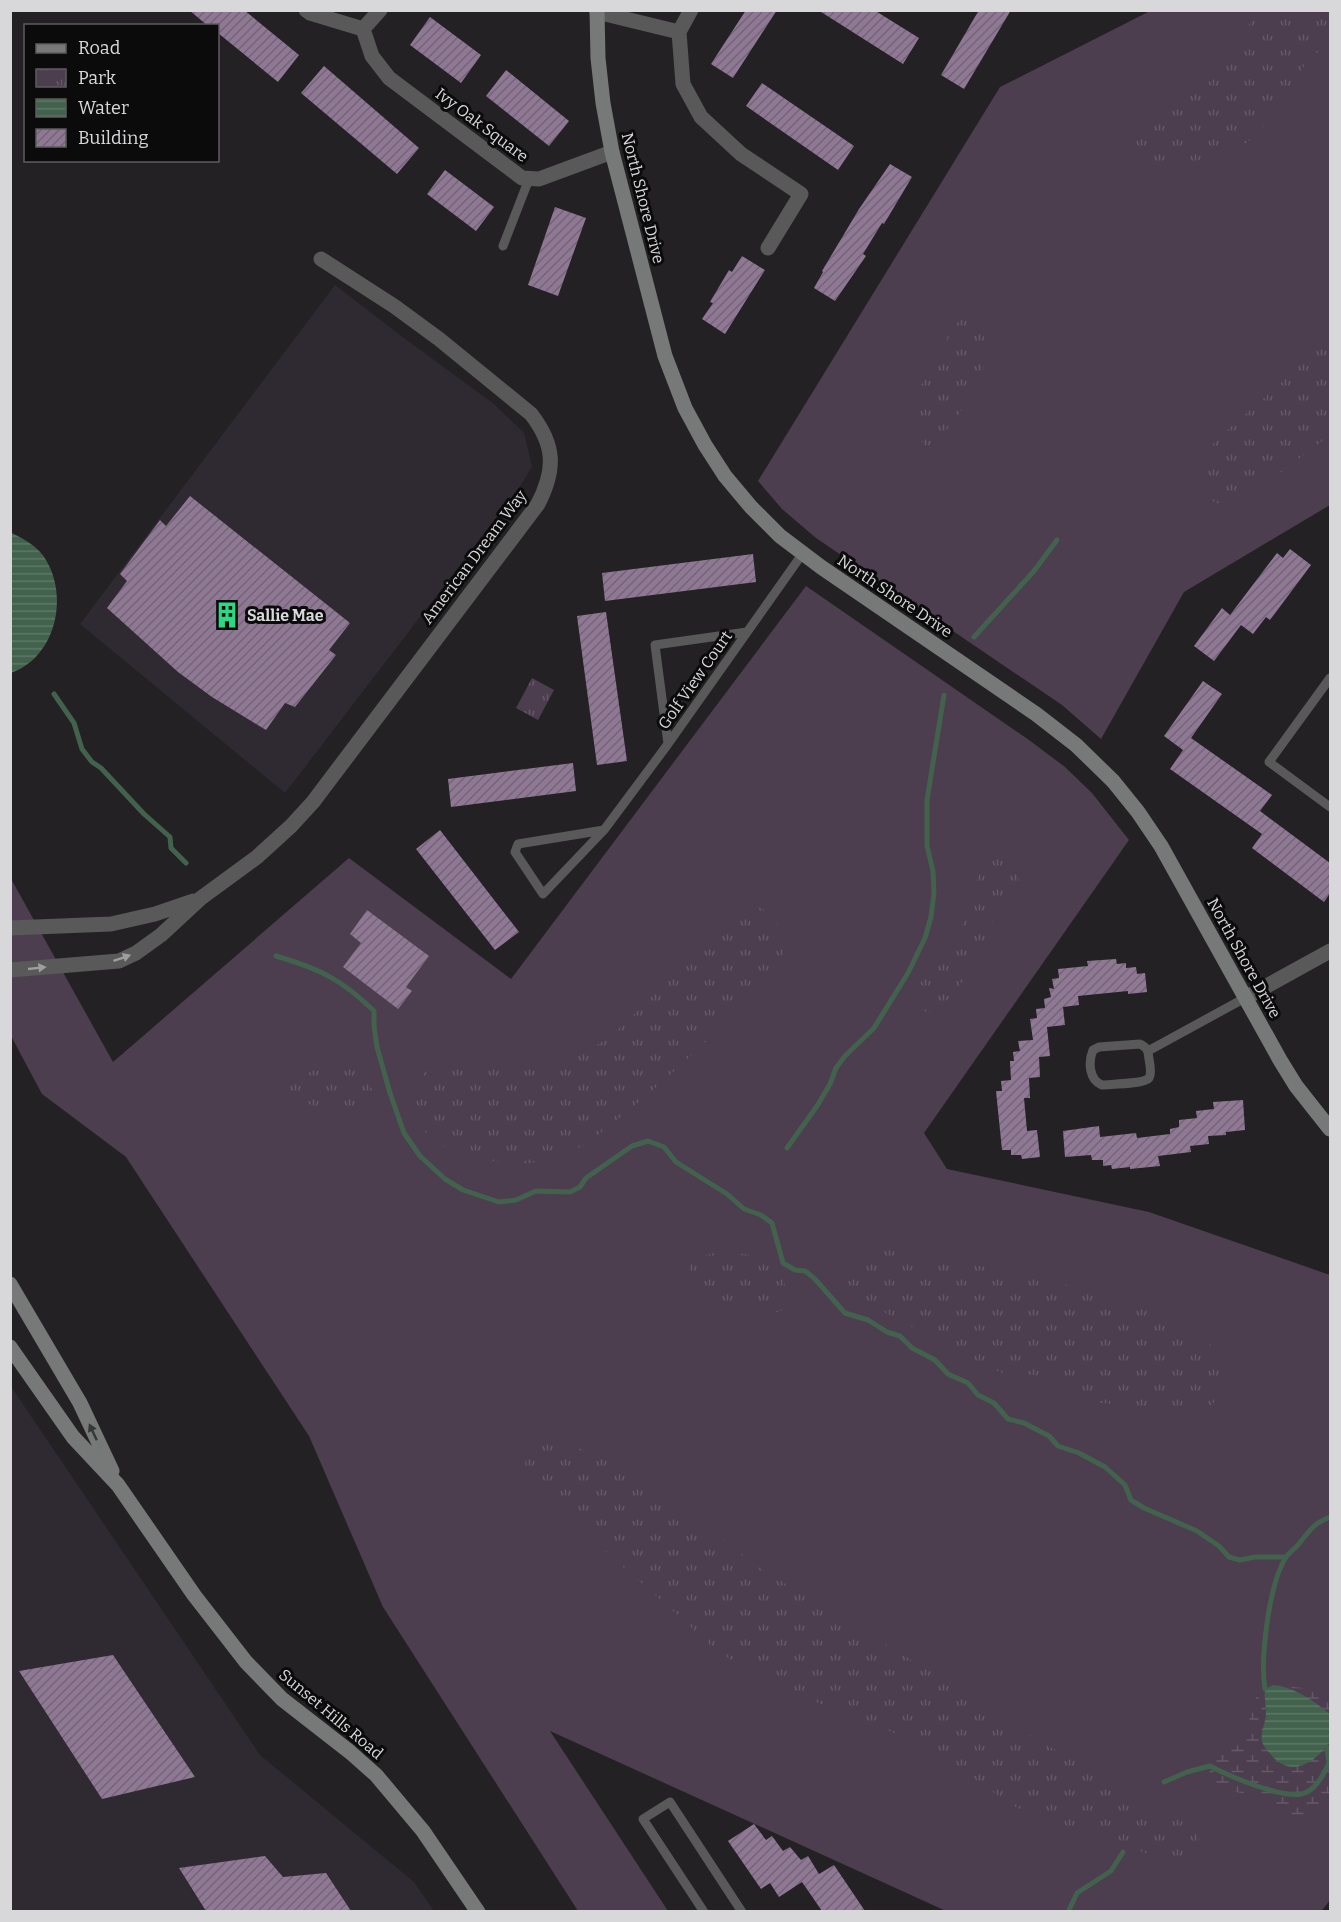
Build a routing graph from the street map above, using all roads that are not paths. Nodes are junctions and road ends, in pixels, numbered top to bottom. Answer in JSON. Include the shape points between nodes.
{"nodes":[{"id":1,"x":306,"y":10,"type":"edge"},
{"id":2,"x":381,"y":10,"type":"edge"},
{"id":3,"x":691,"y":10,"type":"edge"},
{"id":4,"x":597,"y":11,"type":"edge"},
{"id":5,"x":363,"y":29,"type":"junction"},
{"id":6,"x":679,"y":32,"type":"junction"},
{"id":7,"x":612,"y":152,"type":"junction"},
{"id":8,"x":529,"y":179,"type":"junction"},
{"id":9,"x":503,"y":246,"type":"dead end"},
{"id":10,"x":768,"y":248,"type":"dead end"},
{"id":11,"x":321,"y":259,"type":"dead end"},
{"id":12,"x":803,"y":553,"type":"junction"},
{"id":13,"x":747,"y":632,"type":"junction"},
{"id":14,"x":1330,"y":678,"type":"edge"},
{"id":15,"x":668,"y":744,"type":"junction"},
{"id":16,"x":1330,"y":807,"type":"edge"},
{"id":17,"x":604,"y":830,"type":"junction"},
{"id":18,"x":201,"y":898,"type":"junction"},
{"id":19,"x":10,"y":928,"type":"edge"},
{"id":20,"x":1330,"y":951,"type":"edge"},
{"id":21,"x":10,"y":970,"type":"edge"},
{"id":22,"x":1245,"y":998,"type":"junction"},
{"id":23,"x":1148,"y":1051,"type":"junction"},
{"id":24,"x":1330,"y":1129,"type":"edge"},
{"id":25,"x":10,"y":1284,"type":"edge"},
{"id":26,"x":10,"y":1347,"type":"edge"},
{"id":27,"x":118,"y":1485,"type":"junction"},
{"id":28,"x":478,"y":1911,"type":"edge"},
{"id":29,"x":704,"y":1911,"type":"edge"},
{"id":30,"x":742,"y":1911,"type":"edge"}],
"edges":[{"from":1,"to":5,"type":"street"},
{"from":2,"to":5,"type":"street"},
{"from":3,"to":6,"type":"street"},
{"from":4,"to":6,"type":"street","name":"North Shore Drive"},
{"from":4,"to":7,"type":"street","name":"North Shore Drive","via":[[598,58]]},
{"from":5,"to":8,"type":"street","name":"Ivy Oak Square","via":[[372,56],[389,78],[522,178]]},
{"from":6,"to":10,"type":"street","via":[[683,84],[701,117],[741,154],[801,194]]},
{"from":7,"to":8,"type":"street","name":"Ivy Oak Square","via":[[539,179]]},
{"from":7,"to":12,"type":"street","name":"North Shore Drive","via":[[665,356],[685,408],[725,476],[780,536]]},
{"from":8,"to":9,"type":"lane"},
{"from":11,"to":18,"type":"street","name":"American Dream Way","via":[[439,339],[531,414],[549,445],[549,478],[538,504],[314,802],[257,857]]},
{"from":12,"to":13,"type":"lane","name":"Golf View Court"},
{"from":12,"to":22,"type":"street","name":"North Shore Drive","via":[[1035,714],[1099,767],[1133,805],[1161,846]]},
{"from":13,"to":15,"type":"lane","name":"Golf View Court"},
{"from":13,"to":15,"type":"lane","name":"Golf View Court","via":[[655,645]]},
{"from":14,"to":16,"type":"lane","via":[[1269,762]]},
{"from":15,"to":17,"type":"lane","name":"Golf View Court"},
{"from":17,"to":17,"type":"lane","name":"Golf View Court","via":[[518,844],[515,852],[543,894]]},
{"from":18,"to":19,"type":"street","via":[[155,915],[111,924]]},
{"from":21,"to":18,"type":"street","one_way":true,"via":[[119,961],[161,935]]},
{"from":20,"to":22,"type":"street"},
{"from":22,"to":23,"type":"lane"},
{"from":22,"to":24,"type":"street","name":"North Shore Drive","via":[[1296,1086]]},
{"from":23,"to":23,"type":"lane","via":[[1140,1044],[1093,1050],[1093,1079],[1102,1085],[1144,1082],[1151,1072]]},
{"from":27,"to":25,"type":"street","name":"Sunset Hills Road","one_way":true,"via":[[80,1403]]},
{"from":26,"to":27,"type":"street","name":"Sunset Hills Road","via":[[74,1437]]},
{"from":27,"to":28,"type":"street","name":"Sunset Hills Road","via":[[246,1662],[282,1698],[376,1775],[423,1831]]},
{"from":29,"to":30,"type":"lane","via":[[643,1819],[670,1802]]}]}
